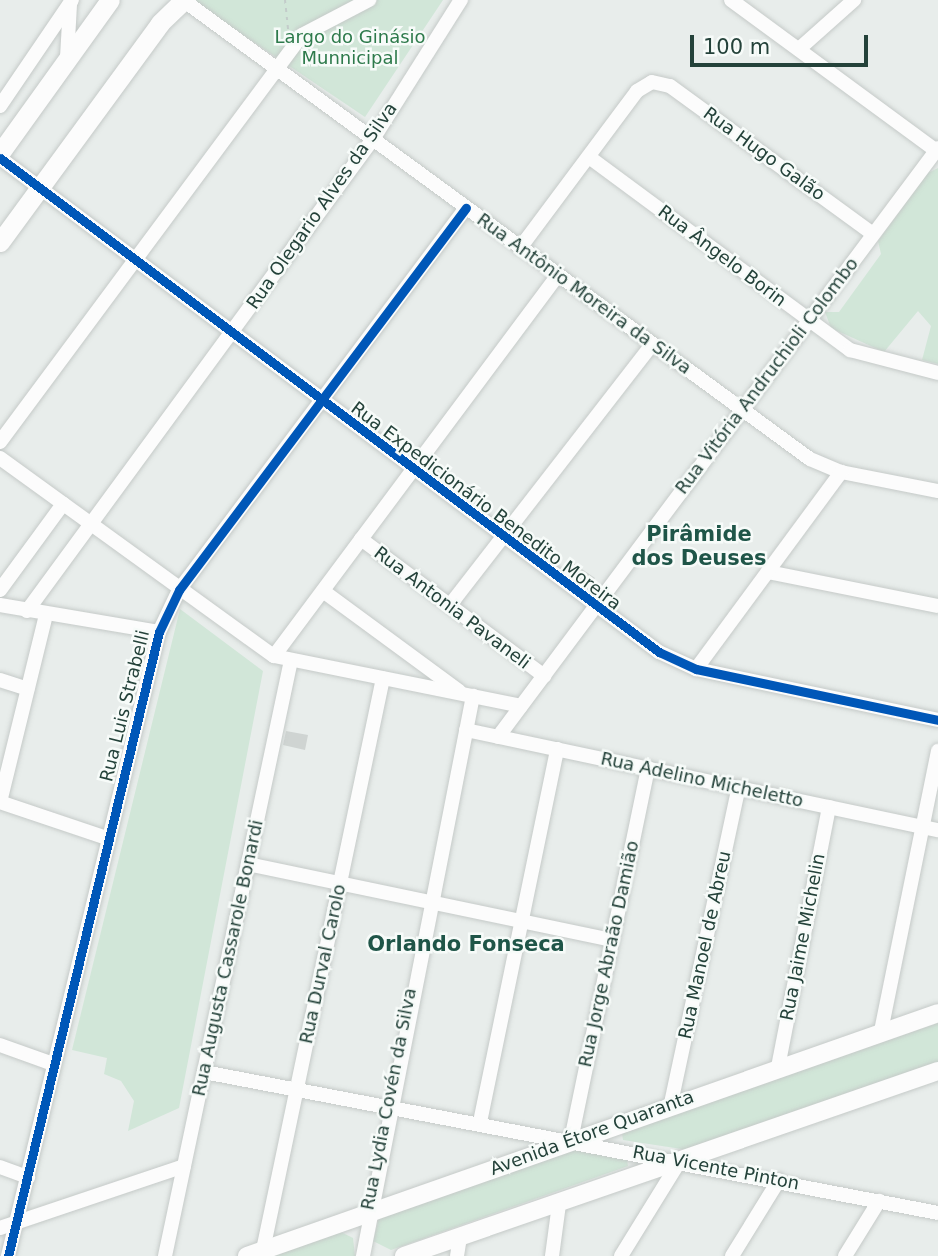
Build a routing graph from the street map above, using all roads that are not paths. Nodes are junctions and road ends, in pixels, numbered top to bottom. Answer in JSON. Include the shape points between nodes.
{"nodes":[{"id":1,"x":110,"y":0,"type":"edge"},
{"id":2,"x":184,"y":0,"type":"edge"},
{"id":3,"x":369,"y":0,"type":"edge"},
{"id":4,"x":461,"y":0,"type":"edge"},
{"id":5,"x":731,"y":0,"type":"edge"},
{"id":6,"x":853,"y":0,"type":"edge"},
{"id":7,"x":71,"y":2,"type":"edge"},
{"id":8,"x":799,"y":49,"type":"junction"},
{"id":9,"x":67,"y":58,"type":"junction"},
{"id":10,"x":275,"y":68,"type":"junction"},
{"id":11,"x":0,"y":106,"type":"edge"},
{"id":12,"x":373,"y":139,"type":"junction"},
{"id":13,"x":937,"y":150,"type":"edge"},
{"id":14,"x":0,"y":153,"type":"edge"},
{"id":15,"x":589,"y":157,"type":"junction"},
{"id":16,"x":0,"y":158,"type":"edge"},
{"id":17,"x":40,"y":188,"type":"junction"},
{"id":18,"x":466,"y":208,"type":"junction"},
{"id":19,"x":873,"y":234,"type":"junction"},
{"id":20,"x":0,"y":242,"type":"edge"},
{"id":21,"x":520,"y":248,"type":"junction"},
{"id":22,"x":134,"y":260,"type":"junction"},
{"id":23,"x":558,"y":275,"type":"junction"},
{"id":24,"x":809,"y":320,"type":"junction"},
{"id":25,"x":231,"y":334,"type":"junction"},
{"id":26,"x":652,"y":345,"type":"junction"},
{"id":27,"x":938,"y":373,"type":"edge"},
{"id":28,"x":321,"y":401,"type":"junction"},
{"id":29,"x":742,"y":411,"type":"junction"},
{"id":30,"x":0,"y":442,"type":"edge"},
{"id":31,"x":0,"y":458,"type":"edge"},
{"id":32,"x":412,"y":471,"type":"junction"},
{"id":33,"x":841,"y":472,"type":"junction"},
{"id":34,"x":938,"y":491,"type":"edge"},
{"id":35,"x":62,"y":504,"type":"junction"},
{"id":36,"x":90,"y":524,"type":"junction"},
{"id":37,"x":502,"y":538,"type":"junction"},
{"id":38,"x":361,"y":539,"type":"junction"},
{"id":39,"x":768,"y":572,"type":"junction"},
{"id":40,"x":0,"y":590,"type":"edge"},
{"id":41,"x":179,"y":590,"type":"junction"},
{"id":42,"x":323,"y":590,"type":"junction"},
{"id":43,"x":0,"y":605,"type":"edge"},
{"id":44,"x":450,"y":606,"type":"junction"},
{"id":45,"x":938,"y":606,"type":"edge"},
{"id":46,"x":594,"y":608,"type":"junction"},
{"id":47,"x":27,"y":611,"type":"junction"},
{"id":48,"x":46,"y":615,"type":"junction"},
{"id":49,"x":159,"y":632,"type":"junction"},
{"id":50,"x":274,"y":656,"type":"junction"},
{"id":51,"x":290,"y":660,"type":"junction"},
{"id":52,"x":696,"y":670,"type":"junction"},
{"id":53,"x":544,"y":676,"type":"junction"},
{"id":54,"x":383,"y":678,"type":"junction"},
{"id":55,"x":0,"y":680,"type":"edge"},
{"id":56,"x":28,"y":689,"type":"junction"},
{"id":57,"x":468,"y":695,"type":"junction"},
{"id":58,"x":521,"y":706,"type":"junction"},
{"id":59,"x":938,"y":720,"type":"edge"},
{"id":60,"x":466,"y":730,"type":"junction"},
{"id":61,"x":498,"y":737,"type":"junction"},
{"id":62,"x":557,"y":749,"type":"junction"},
{"id":63,"x":938,"y":751,"type":"edge"},
{"id":64,"x":648,"y":768,"type":"junction"},
{"id":65,"x":739,"y":788,"type":"junction"},
{"id":66,"x":0,"y":802,"type":"edge"},
{"id":67,"x":829,"y":807,"type":"junction"},
{"id":68,"x":923,"y":826,"type":"junction"},
{"id":69,"x":938,"y":830,"type":"edge"},
{"id":70,"x":107,"y":838,"type":"junction"},
{"id":71,"x":248,"y":864,"type":"junction"},
{"id":72,"x":340,"y":884,"type":"junction"},
{"id":73,"x":428,"y":902,"type":"junction"},
{"id":74,"x":522,"y":921,"type":"junction"},
{"id":75,"x":612,"y":940,"type":"junction"},
{"id":76,"x":938,"y":1013,"type":"edge"},
{"id":77,"x":881,"y":1031,"type":"junction"},
{"id":78,"x":0,"y":1045,"type":"edge"},
{"id":79,"x":53,"y":1064,"type":"junction"},
{"id":80,"x":778,"y":1067,"type":"junction"},
{"id":81,"x":938,"y":1071,"type":"edge"},
{"id":82,"x":204,"y":1072,"type":"junction"},
{"id":83,"x":298,"y":1086,"type":"junction"},
{"id":84,"x":671,"y":1103,"type":"junction"},
{"id":85,"x":388,"y":1104,"type":"junction"},
{"id":86,"x":480,"y":1122,"type":"junction"},
{"id":87,"x":574,"y":1141,"type":"junction"},
{"id":88,"x":681,"y":1160,"type":"junction"},
{"id":89,"x":184,"y":1166,"type":"junction"},
{"id":90,"x":0,"y":1167,"type":"edge"},
{"id":91,"x":27,"y":1177,"type":"junction"},
{"id":92,"x":779,"y":1180,"type":"junction"},
{"id":93,"x":879,"y":1201,"type":"junction"},
{"id":94,"x":559,"y":1204,"type":"junction"},
{"id":95,"x":367,"y":1213,"type":"junction"},
{"id":96,"x":938,"y":1213,"type":"edge"},
{"id":97,"x":16,"y":1223,"type":"junction"},
{"id":98,"x":0,"y":1228,"type":"edge"},
{"id":99,"x":460,"y":1237,"type":"junction"},
{"id":100,"x":255,"y":1253,"type":"edge"},
{"id":101,"x":8,"y":1256,"type":"edge"},
{"id":102,"x":165,"y":1256,"type":"edge"},
{"id":103,"x":363,"y":1256,"type":"edge"},
{"id":104,"x":404,"y":1256,"type":"edge"},
{"id":105,"x":457,"y":1256,"type":"edge"},
{"id":106,"x":552,"y":1256,"type":"edge"},
{"id":107,"x":621,"y":1256,"type":"edge"},
{"id":108,"x":732,"y":1256,"type":"edge"},
{"id":109,"x":845,"y":1256,"type":"edge"}],
"edges":[{"from":1,"to":9,"type":"main road"},
{"from":2,"to":10,"type":"street","name":"Rua Antônio Moreira da Silva"},
{"from":2,"to":17,"type":"main road"},
{"from":3,"to":10,"type":"street","via":[[313,26]]},
{"from":4,"to":12,"type":"street","name":"Rua Olegario Alves da Silva"},
{"from":5,"to":8,"type":"street"},
{"from":6,"to":8,"type":"street"},
{"from":7,"to":9,"type":"street"},
{"from":7,"to":11,"type":"street"},
{"from":8,"to":13,"type":"street"},
{"from":9,"to":14,"type":"main road"},
{"from":10,"to":12,"type":"street","name":"Rua Antônio Moreira da Silva"},
{"from":10,"to":22,"type":"street"},
{"from":12,"to":18,"type":"street","name":"Rua Antônio Moreira da Silva"},
{"from":12,"to":25,"type":"street","name":"Rua Olegario Alves da Silva"},
{"from":13,"to":19,"type":"street","name":"Rua Vitória Andruchioli Colombo"},
{"from":15,"to":19,"type":"street","name":"Rua Hugo Galão","via":[[637,91],[652,82],[670,86]]},
{"from":15,"to":21,"type":"street"},
{"from":15,"to":24,"type":"street","name":"Rua Ângelo Borin"},
{"from":16,"to":17,"type":"street","name":"Rua Expedicionário Benedito Moreira"},
{"from":17,"to":20,"type":"main road"},
{"from":17,"to":22,"type":"street","name":"Rua Expedicionário Benedito Moreira"},
{"from":18,"to":21,"type":"street","name":"Rua Antônio Moreira da Silva"},
{"from":18,"to":28,"type":"street","name":"Rua Luis Strabelli"},
{"from":19,"to":24,"type":"street","name":"Rua Vitória Andruchioli Colombo"},
{"from":21,"to":23,"type":"street","name":"Rua Antônio Moreira da Silva"},
{"from":22,"to":25,"type":"street","name":"Rua Expedicionário Benedito Moreira"},
{"from":22,"to":30,"type":"street"},
{"from":23,"to":26,"type":"street","name":"Rua Antônio Moreira da Silva"},
{"from":23,"to":32,"type":"street"},
{"from":24,"to":27,"type":"street","name":"Rua Ângelo Borin","via":[[850,350]]},
{"from":24,"to":29,"type":"street","name":"Rua Vitória Andruchioli Colombo"},
{"from":25,"to":28,"type":"street","name":"Rua Expedicionário Benedito Moreira"},
{"from":25,"to":36,"type":"street","name":"Rua Olegario Alves da Silva"},
{"from":26,"to":29,"type":"street","name":"Rua Antônio Moreira da Silva"},
{"from":26,"to":37,"type":"street"},
{"from":28,"to":32,"type":"street","name":"Rua Expedicionário Benedito Moreira"},
{"from":28,"to":41,"type":"street","name":"Rua Luis Strabelli"},
{"from":29,"to":33,"type":"street","name":"Rua Antônio Moreira da Silva","via":[[810,459]]},
{"from":29,"to":46,"type":"street","name":"Rua Vitória Andruchioli Colombo"},
{"from":31,"to":35,"type":"street"},
{"from":32,"to":37,"type":"street","name":"Rua Expedicionário Benedito Moreira"},
{"from":32,"to":38,"type":"street"},
{"from":33,"to":34,"type":"street","name":"Rua Antônio Moreira da Silva"},
{"from":33,"to":39,"type":"street"},
{"from":35,"to":36,"type":"street"},
{"from":35,"to":40,"type":"street"},
{"from":36,"to":41,"type":"street"},
{"from":36,"to":47,"type":"street","name":"Rua Olegario Alves da Silva"},
{"from":37,"to":44,"type":"street"},
{"from":37,"to":46,"type":"street","name":"Rua Expedicionário Benedito Moreira"},
{"from":38,"to":42,"type":"street"},
{"from":38,"to":44,"type":"street","name":"Rua Antonia Pavaneli"},
{"from":39,"to":45,"type":"street"},
{"from":39,"to":52,"type":"street"},
{"from":41,"to":49,"type":"street","name":"Rua Luis Strabelli"},
{"from":41,"to":50,"type":"street"},
{"from":42,"to":50,"type":"street"},
{"from":42,"to":57,"type":"street"},
{"from":43,"to":47,"type":"street"},
{"from":44,"to":53,"type":"street","name":"Rua Antonia Pavaneli"},
{"from":46,"to":52,"type":"street","name":"Rua Expedicionário Benedito Moreira"},
{"from":46,"to":53,"type":"street","name":"Rua Vitória Andruchioli Colombo"},
{"from":47,"to":48,"type":"street"},
{"from":48,"to":49,"type":"street"},
{"from":48,"to":56,"type":"street"},
{"from":49,"to":70,"type":"street","name":"Rua Luis Strabelli"},
{"from":50,"to":51,"type":"street"},
{"from":51,"to":54,"type":"street"},
{"from":51,"to":71,"type":"street","name":"Rua Augusta Cassarole Bonardi"},
{"from":52,"to":59,"type":"street","name":"Rua Expedicionário Benedito Moreira"},
{"from":53,"to":58,"type":"street","name":"Rua Vitória Andruchioli Colombo"},
{"from":54,"to":57,"type":"street"},
{"from":54,"to":72,"type":"street","name":"Rua Durval Carolo"},
{"from":55,"to":56,"type":"street"},
{"from":56,"to":66,"type":"street"},
{"from":57,"to":58,"type":"street"},
{"from":57,"to":60,"type":"street","name":"Rua Lydia Covén da Silva"},
{"from":58,"to":61,"type":"street","name":"Rua Vitória Andruchioli Colombo"},
{"from":60,"to":61,"type":"street","name":"Rua Adelino Micheletto"},
{"from":60,"to":73,"type":"street","name":"Rua Lydia Covén da Silva"},
{"from":61,"to":62,"type":"street","name":"Rua Adelino Micheletto"},
{"from":62,"to":64,"type":"street","name":"Rua Adelino Micheletto"},
{"from":62,"to":74,"type":"street"},
{"from":63,"to":68,"type":"street"},
{"from":64,"to":65,"type":"street","name":"Rua Adelino Micheletto"},
{"from":64,"to":75,"type":"street","name":"Rua Jorge Abraão Damião"},
{"from":65,"to":67,"type":"street","name":"Rua Adelino Micheletto"},
{"from":65,"to":84,"type":"street","name":"Rua Manoel de Abreu"},
{"from":66,"to":70,"type":"street"},
{"from":67,"to":68,"type":"street","name":"Rua Adelino Micheletto"},
{"from":67,"to":80,"type":"street","name":"Rua Jaime Michelin"},
{"from":68,"to":69,"type":"street","name":"Rua Adelino Micheletto"},
{"from":68,"to":77,"type":"street"},
{"from":70,"to":79,"type":"street","name":"Rua Luis Strabelli"},
{"from":71,"to":72,"type":"street"},
{"from":71,"to":82,"type":"street","name":"Rua Augusta Cassarole Bonardi"},
{"from":72,"to":73,"type":"street"},
{"from":72,"to":83,"type":"street","name":"Rua Durval Carolo"},
{"from":73,"to":74,"type":"street"},
{"from":73,"to":85,"type":"street","name":"Rua Lydia Covén da Silva"},
{"from":74,"to":75,"type":"street"},
{"from":74,"to":86,"type":"street"},
{"from":75,"to":87,"type":"street","name":"Rua Jorge Abraão Damião"},
{"from":76,"to":77,"type":"street","name":"Avenida Étore Quaranta"},
{"from":77,"to":80,"type":"street","name":"Avenida Étore Quaranta"},
{"from":78,"to":79,"type":"street"},
{"from":79,"to":91,"type":"street","name":"Rua Luis Strabelli"},
{"from":80,"to":84,"type":"street","name":"Avenida Étore Quaranta"},
{"from":81,"to":88,"type":"street"},
{"from":82,"to":83,"type":"street","name":"Rua Vicente Pinton"},
{"from":82,"to":89,"type":"street","name":"Rua Augusta Cassarole Bonardi"},
{"from":83,"to":85,"type":"street","name":"Rua Vicente Pinton"},
{"from":83,"to":100,"type":"street","name":"Rua Durval Carolo"},
{"from":84,"to":87,"type":"street","name":"Avenida Étore Quaranta"},
{"from":85,"to":86,"type":"street","name":"Rua Vicente Pinton"},
{"from":85,"to":95,"type":"street","name":"Rua Lydia Covén da Silva"},
{"from":86,"to":87,"type":"street","name":"Rua Vicente Pinton"},
{"from":87,"to":88,"type":"street","name":"Rua Vicente Pinton"},
{"from":87,"to":95,"type":"street","name":"Avenida Étore Quaranta"},
{"from":88,"to":92,"type":"street","name":"Rua Vicente Pinton"},
{"from":88,"to":94,"type":"street"},
{"from":88,"to":107,"type":"street"},
{"from":89,"to":97,"type":"street"},
{"from":89,"to":102,"type":"street","name":"Rua Augusta Cassarole Bonardi"},
{"from":90,"to":91,"type":"street"},
{"from":91,"to":97,"type":"street","name":"Rua Luis Strabelli"},
{"from":92,"to":93,"type":"street","name":"Rua Vicente Pinton"},
{"from":92,"to":108,"type":"street"},
{"from":93,"to":96,"type":"street","name":"Rua Vicente Pinton"},
{"from":93,"to":109,"type":"street"},
{"from":94,"to":99,"type":"street"},
{"from":94,"to":106,"type":"street"},
{"from":95,"to":100,"type":"street","name":"Avenida Étore Quaranta"},
{"from":95,"to":103,"type":"street","name":"Rua Lydia Covén da Silva"},
{"from":97,"to":98,"type":"street"},
{"from":97,"to":101,"type":"street","name":"Rua Luis Strabelli"},
{"from":99,"to":104,"type":"street"},
{"from":99,"to":105,"type":"street"}]}
